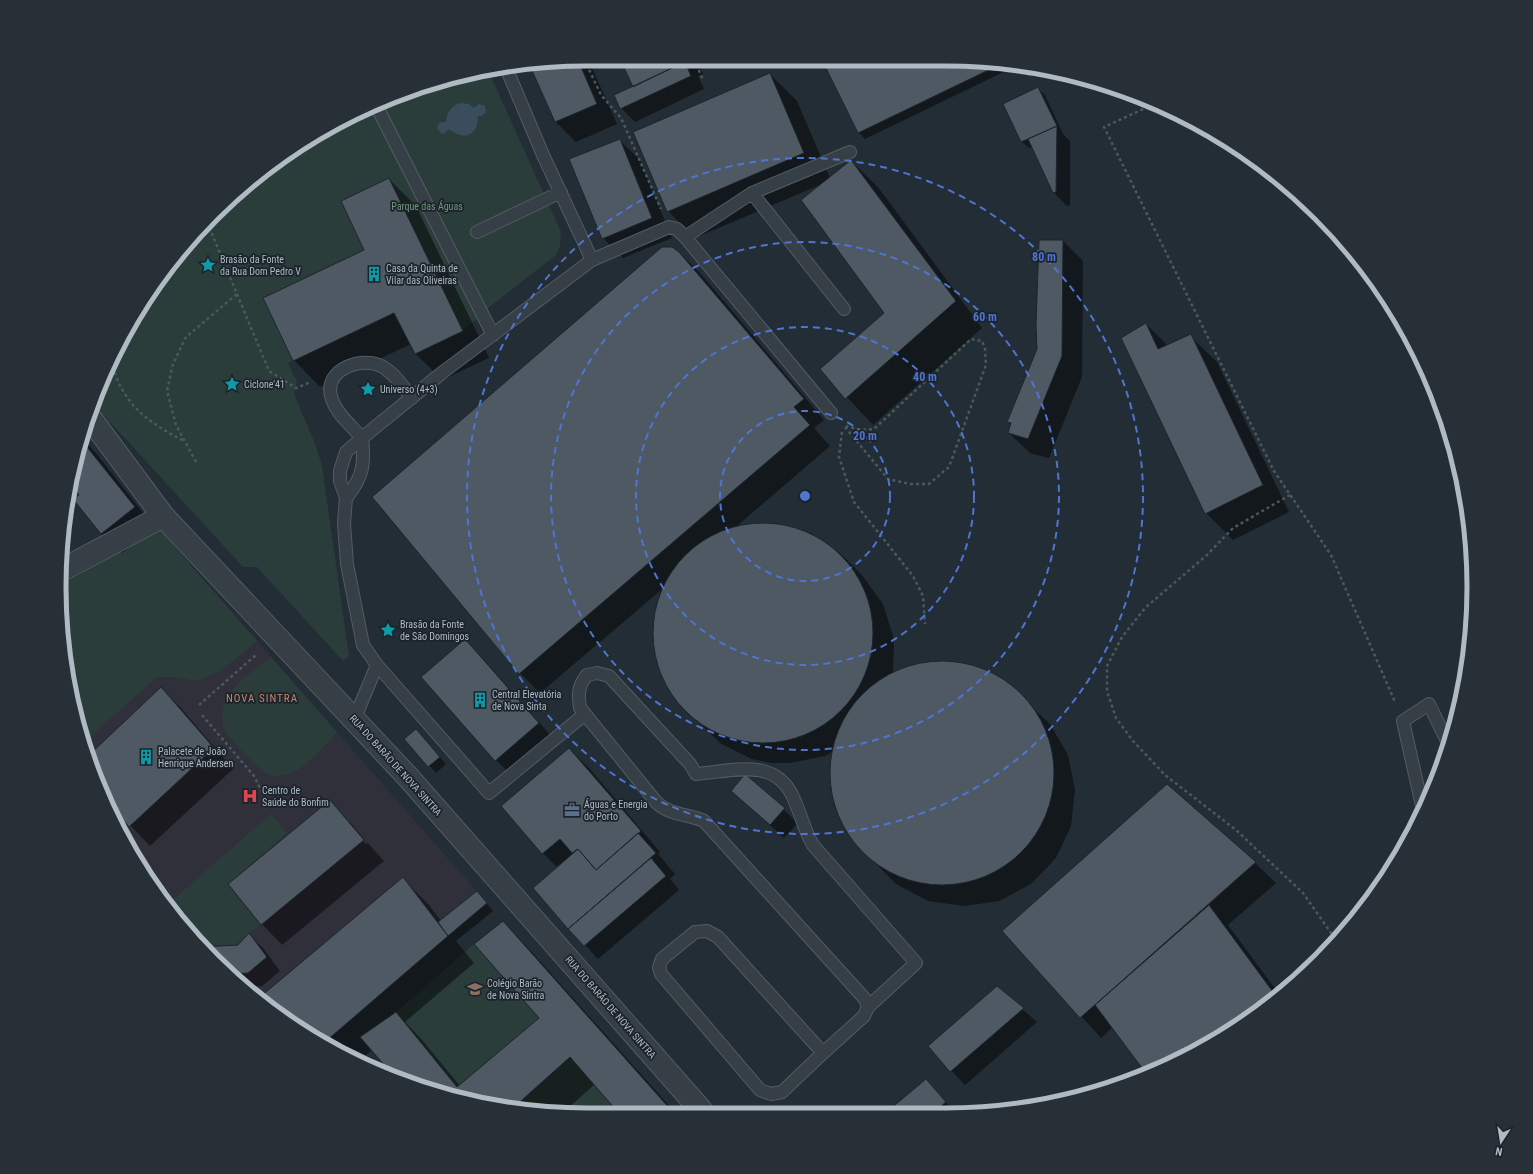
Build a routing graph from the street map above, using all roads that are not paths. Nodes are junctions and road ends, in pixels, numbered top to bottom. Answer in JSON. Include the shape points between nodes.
{"nodes":[{"id":1,"x":508,"y":72,"type":"edge"},
{"id":2,"x":379,"y":110,"type":"edge"},
{"id":3,"x":850,"y":152,"type":"dead end"},
{"id":4,"x":561,"y":192,"type":"junction"},
{"id":5,"x":752,"y":193,"type":"junction"},
{"id":6,"x":477,"y":232,"type":"dead end"},
{"id":7,"x":685,"y":237,"type":"junction"},
{"id":8,"x":592,"y":260,"type":"junction"},
{"id":9,"x":844,"y":309,"type":"dead end"},
{"id":10,"x":493,"y":335,"type":"junction"},
{"id":11,"x":412,"y":398,"type":"junction"},
{"id":12,"x":831,"y":413,"type":"dead end"},
{"id":13,"x":93,"y":422,"type":"edge"},
{"id":14,"x":362,"y":438,"type":"junction"},
{"id":15,"x":346,"y":498,"type":"junction"},
{"id":16,"x":163,"y":516,"type":"junction"},
{"id":17,"x":67,"y":568,"type":"edge"},
{"id":18,"x":377,"y":666,"type":"junction"},
{"id":19,"x":585,"y":714,"type":"junction"},
{"id":20,"x":354,"y":720,"type":"junction"},
{"id":21,"x":1445,"y":736,"type":"edge"},
{"id":22,"x":1421,"y":800,"type":"edge"},
{"id":23,"x":868,"y":1007,"type":"junction"},
{"id":24,"x":823,"y":1053,"type":"junction"},
{"id":25,"x":699,"y":1108,"type":"edge"}],
"edges":[{"from":1,"to":4,"type":"lane"},
{"from":2,"to":10,"type":"lane"},
{"from":3,"to":5,"type":"lane"},
{"from":4,"to":6,"type":"lane"},
{"from":4,"to":8,"type":"lane"},
{"from":5,"to":7,"type":"lane"},
{"from":5,"to":9,"type":"lane"},
{"from":7,"to":8,"type":"lane","via":[[677,229],[669,227]]},
{"from":7,"to":12,"type":"lane"},
{"from":8,"to":10,"type":"lane"},
{"from":10,"to":11,"type":"lane"},
{"from":11,"to":14,"type":"lane"},
{"from":11,"to":14,"type":"lane","via":[[383,366],[352,364],[341,370],[333,379],[331,396],[337,409]]},
{"from":13,"to":16,"type":"street","name":"RUA DO BARÃO DE NOVA SINTRA"},
{"from":14,"to":15,"type":"lane","via":[[362,473]]},
{"from":14,"to":15,"type":"lane","via":[[346,452],[342,464],[340,481]]},
{"from":15,"to":18,"type":"lane","via":[[344,523],[347,564],[363,645]]},
{"from":16,"to":17,"type":"street"},
{"from":16,"to":20,"type":"street","name":"RUA DO BARÃO DE NOVA SINTRA"},
{"from":18,"to":19,"type":"lane","via":[[489,793]]},
{"from":18,"to":20,"type":"lane"},
{"from":19,"to":23,"type":"lane","via":[[663,809],[704,821],[865,999]]},
{"from":19,"to":23,"type":"lane","via":[[580,708],[580,683],[587,675],[597,673],[609,676],[690,764],[696,774],[750,769],[778,776],[785,782],[797,806],[804,831],[813,845],[916,963]]},
{"from":20,"to":25,"type":"street","name":"RUA DO BARÃO DE NOVA SINTRA","via":[[413,783]]},
{"from":21,"to":22,"type":"lane","via":[[1429,704],[1403,721]]},
{"from":23,"to":24,"type":"lane","via":[[864,1016]]},
{"from":24,"to":24,"type":"lane","via":[[718,937],[707,932],[695,932],[662,959],[661,974],[760,1090],[771,1094],[782,1092]]}]}
